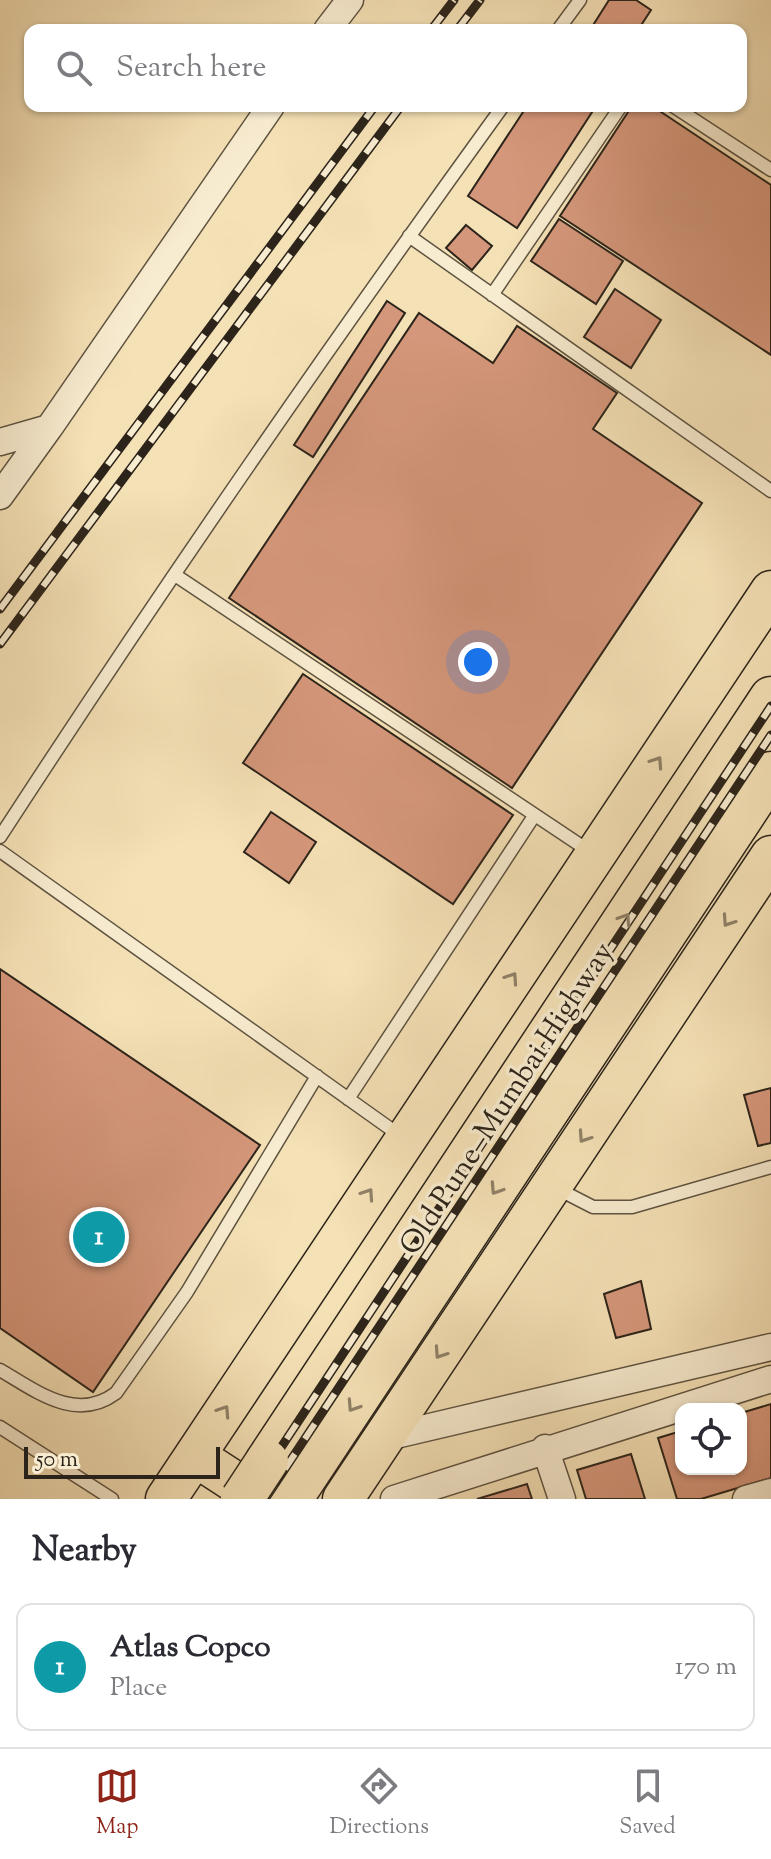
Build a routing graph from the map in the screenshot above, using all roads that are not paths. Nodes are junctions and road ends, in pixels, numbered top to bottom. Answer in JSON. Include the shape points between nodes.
{"nodes":[{"id":1,"x":350,"y":0,"type":"edge"},
{"id":2,"x":580,"y":0,"type":"edge"},
{"id":3,"x":332,"y":24,"type":"edge"},
{"id":4,"x":562,"y":24,"type":"edge"},
{"id":5,"x":267,"y":112,"type":"edge"},
{"id":6,"x":499,"y":112,"type":"edge"},
{"id":7,"x":617,"y":112,"type":"edge"},
{"id":8,"x":682,"y":112,"type":"edge"},
{"id":9,"x":771,"y":170,"type":"edge"},
{"id":10,"x":409,"y":236,"type":"junction"},
{"id":11,"x":492,"y":295,"type":"junction"},
{"id":12,"x":49,"y":428,"type":"junction"},
{"id":13,"x":0,"y":442,"type":"edge"},
{"id":14,"x":771,"y":491,"type":"edge"},
{"id":15,"x":0,"y":496,"type":"edge"},
{"id":16,"x":175,"y":575,"type":"junction"},
{"id":17,"x":771,"y":591,"type":"edge"},
{"id":18,"x":771,"y":698,"type":"edge"},
{"id":19,"x":771,"y":773,"type":"edge"},
{"id":20,"x":534,"y":816,"type":"junction"},
{"id":21,"x":0,"y":837,"type":"edge"},
{"id":22,"x":0,"y":851,"type":"edge"},
{"id":23,"x":595,"y":854,"type":"junction"},
{"id":24,"x":771,"y":856,"type":"edge"},
{"id":25,"x":317,"y":1076,"type":"junction"},
{"id":26,"x":348,"y":1099,"type":"junction"},
{"id":27,"x":405,"y":1139,"type":"junction"},
{"id":28,"x":771,"y":1167,"type":"edge"},
{"id":29,"x":552,"y":1185,"type":"junction"},
{"id":30,"x":771,"y":1347,"type":"edge"},
{"id":31,"x":0,"y":1370,"type":"edge"},
{"id":32,"x":771,"y":1379,"type":"edge"},
{"id":33,"x":0,"y":1427,"type":"edge"},
{"id":34,"x":383,"y":1438,"type":"junction"},
{"id":35,"x":545,"y":1448,"type":"junction"},
{"id":36,"x":195,"y":1456,"type":"junction"},
{"id":37,"x":264,"y":1480,"type":"edge"},
{"id":38,"x":296,"y":1492,"type":"edge"},
{"id":39,"x":771,"y":1492,"type":"edge"},
{"id":40,"x":357,"y":1495,"type":"edge"},
{"id":41,"x":112,"y":1499,"type":"edge"},
{"id":42,"x":166,"y":1499,"type":"edge"},
{"id":43,"x":242,"y":1499,"type":"edge"},
{"id":44,"x":394,"y":1499,"type":"edge"},
{"id":45,"x":562,"y":1499,"type":"edge"},
{"id":46,"x":746,"y":1499,"type":"edge"}],
"edges":[{"from":1,"to":3,"type":"street"},
{"from":2,"to":4,"type":"lane"},
{"from":5,"to":12,"type":"street"},
{"from":6,"to":10,"type":"lane"},
{"from":7,"to":11,"type":"lane"},
{"from":8,"to":9,"type":"lane"},
{"from":10,"to":11,"type":"lane"},
{"from":10,"to":16,"type":"lane"},
{"from":11,"to":14,"type":"lane"},
{"from":12,"to":13,"type":"street"},
{"from":12,"to":15,"type":"street"},
{"from":16,"to":20,"type":"lane"},
{"from":16,"to":21,"type":"lane"},
{"from":23,"to":17,"type":"main road","one_way":true},
{"from":37,"to":18,"type":"highway","name":"Old Pune–Mumbai Highway","one_way":true},
{"from":19,"to":38,"type":"highway","name":"Old Pune–Mumbai Highway","one_way":true},
{"from":20,"to":23,"type":"lane"},
{"from":20,"to":26,"type":"lane"},
{"from":22,"to":25,"type":"lane"},
{"from":27,"to":23,"type":"main road","one_way":true},
{"from":24,"to":29,"type":"main road","one_way":true},
{"from":25,"to":26,"type":"lane"},
{"from":25,"to":31,"type":"lane","via":[[187,1292],[116,1393],[78,1407],[51,1400]]},
{"from":26,"to":27,"type":"lane"},
{"from":36,"to":27,"type":"main road","one_way":true},
{"from":28,"to":29,"type":"lane","via":[[632,1207],[593,1207]]},
{"from":29,"to":34,"type":"main road","one_way":true},
{"from":30,"to":34,"type":"street"},
{"from":32,"to":35,"type":"street"},
{"from":33,"to":41,"type":"lane"},
{"from":34,"to":40,"type":"main road"},
{"from":35,"to":44,"type":"street"},
{"from":35,"to":45,"type":"street"},
{"from":36,"to":37,"type":"main road"},
{"from":36,"to":42,"type":"main road"},
{"from":37,"to":43,"type":"highway","name":"Old Pune–Mumbai Highway","bridge":true},
{"from":39,"to":46,"type":"street"}]}
